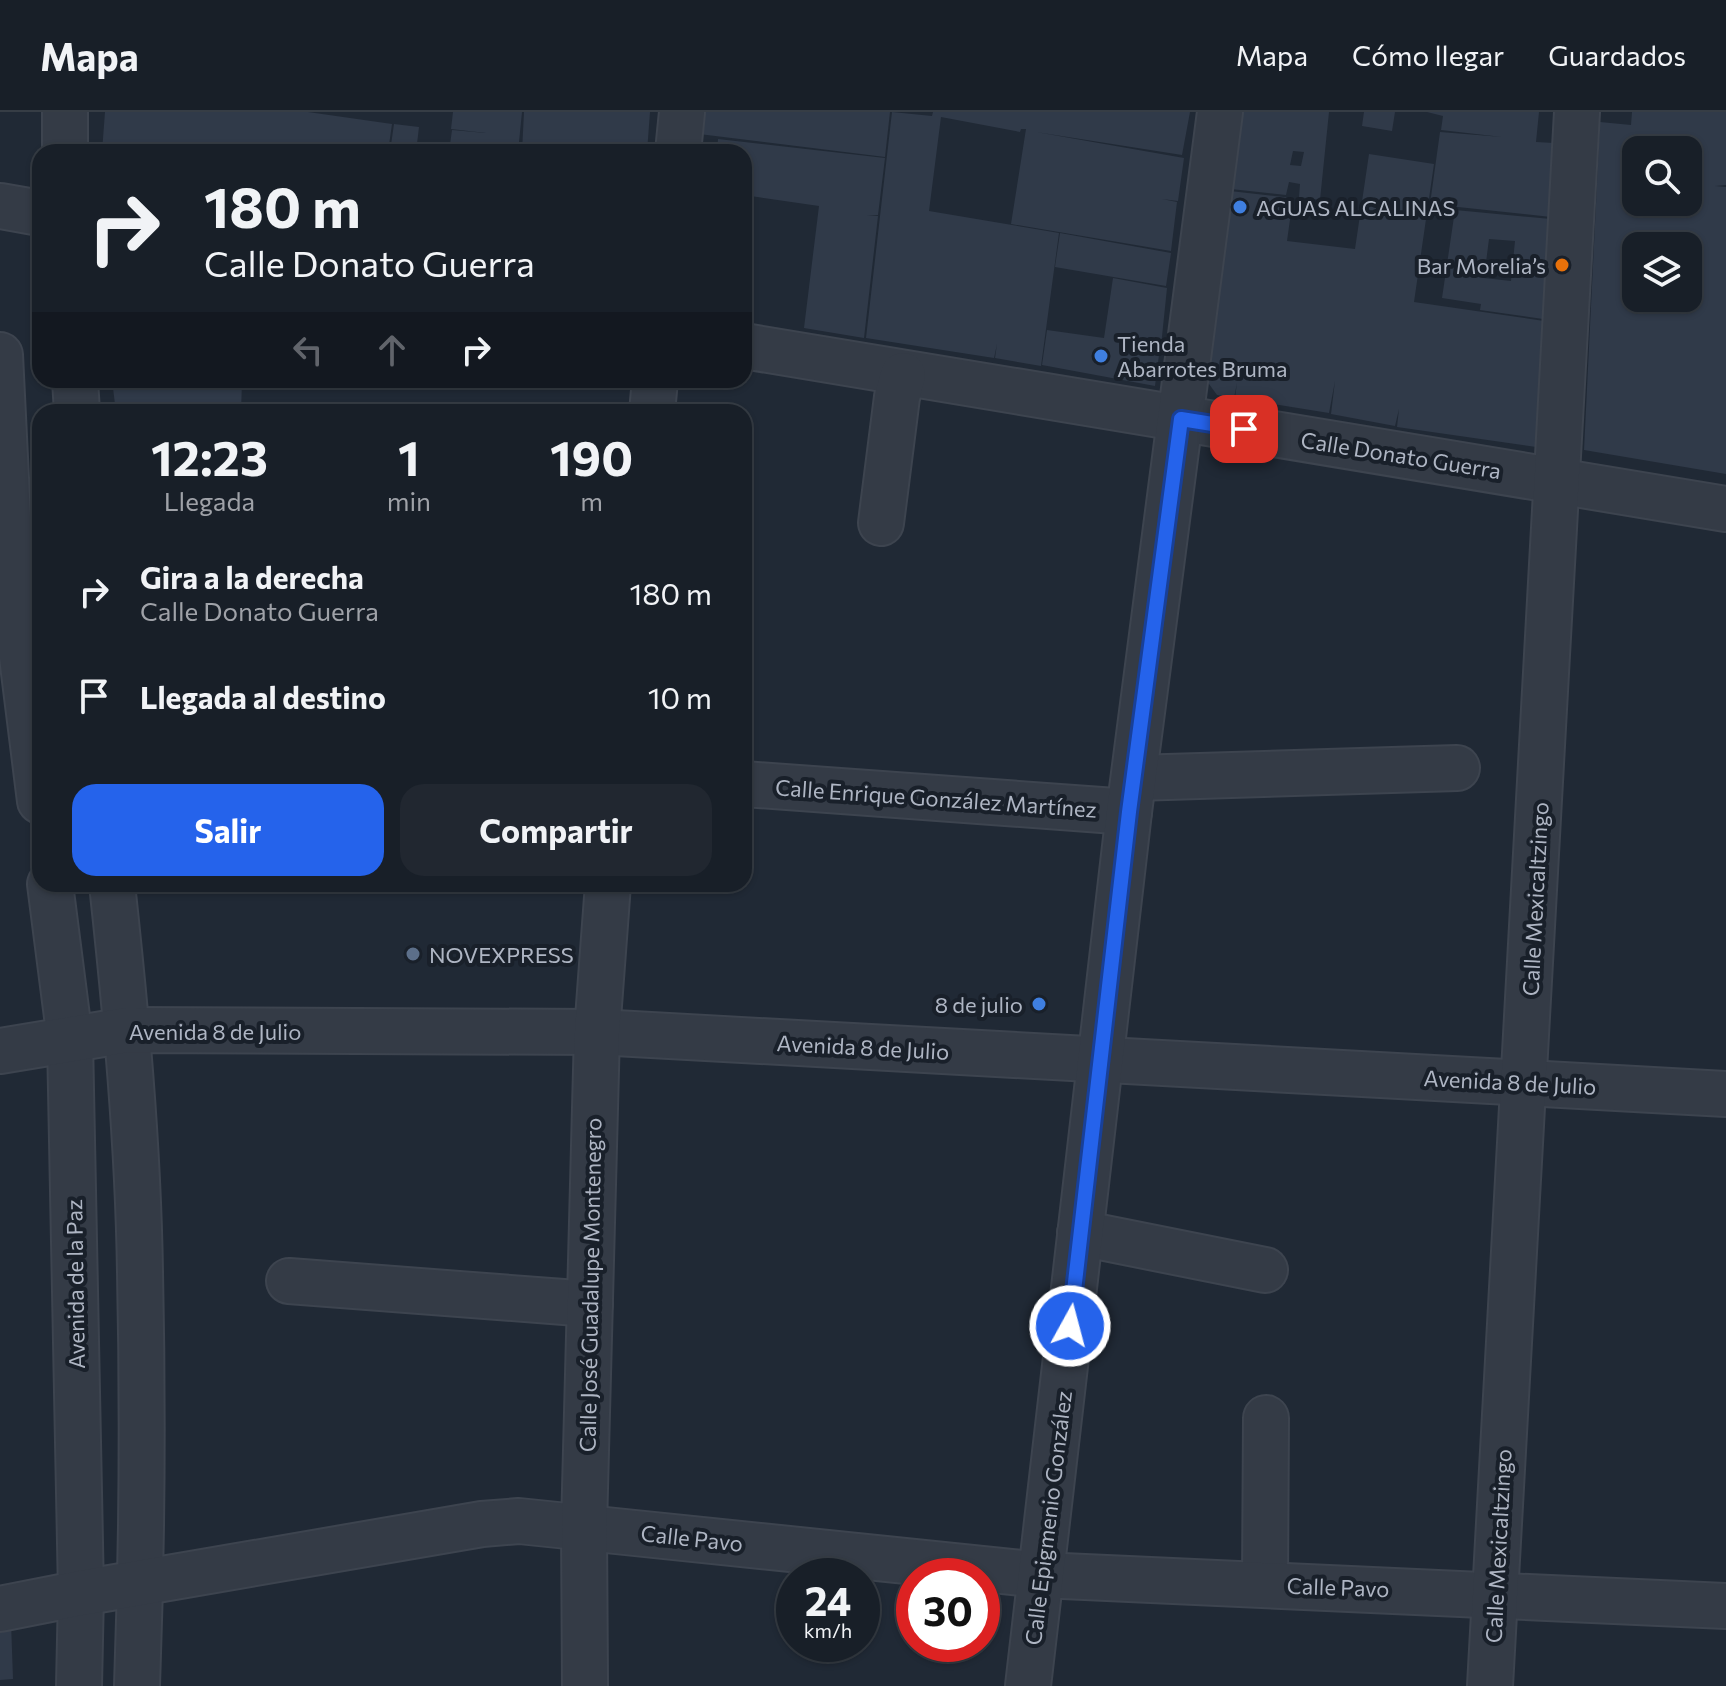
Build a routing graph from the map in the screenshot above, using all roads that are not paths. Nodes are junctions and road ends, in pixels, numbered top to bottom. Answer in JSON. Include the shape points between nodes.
{"nodes":[{"id":1,"x":65,"y":112,"type":"edge"},
{"id":2,"x":682,"y":112,"type":"edge"},
{"id":3,"x":1220,"y":112,"type":"edge"},
{"id":4,"x":1577,"y":112,"type":"edge"},
{"id":5,"x":65,"y":144,"type":"edge"},
{"id":6,"x":679,"y":144,"type":"edge"},
{"id":7,"x":0,"y":206,"type":"edge"},
{"id":8,"x":32,"y":212,"type":"edge"},
{"id":9,"x":752,"y":347,"type":"edge"},
{"id":10,"x":0,"y":355,"type":"edge"},
{"id":11,"x":903,"y":375,"type":"junction"},
{"id":12,"x":1181,"y":419,"type":"junction"},
{"id":13,"x":1558,"y":481,"type":"junction"},
{"id":14,"x":1726,"y":509,"type":"edge"},
{"id":15,"x":881,"y":523,"type":"dead end"},
{"id":16,"x":5,"y":561,"type":"edge"},
{"id":17,"x":32,"y":746,"type":"edge"},
{"id":18,"x":1457,"y":768,"type":"dead end"},
{"id":19,"x":752,"y":784,"type":"edge"},
{"id":20,"x":1132,"y":795,"type":"junction"},
{"id":21,"x":51,"y":892,"type":"edge"},
{"id":22,"x":113,"y":892,"type":"edge"},
{"id":23,"x":607,"y":892,"type":"edge"},
{"id":24,"x":127,"y":1030,"type":"junction"},
{"id":25,"x":597,"y":1032,"type":"junction"},
{"id":26,"x":70,"y":1040,"type":"junction"},
{"id":27,"x":0,"y":1051,"type":"edge"},
{"id":28,"x":1100,"y":1060,"type":"junction"},
{"id":29,"x":1525,"y":1082,"type":"junction"},
{"id":30,"x":1726,"y":1094,"type":"edge"},
{"id":31,"x":1080,"y":1233,"type":"junction"},
{"id":32,"x":1265,"y":1270,"type":"dead end"},
{"id":33,"x":289,"y":1281,"type":"dead end"},
{"id":34,"x":590,"y":1304,"type":"junction"},
{"id":35,"x":1266,"y":1418,"type":"dead end"},
{"id":36,"x":584,"y":1527,"type":"junction"},
{"id":37,"x":1041,"y":1575,"type":"junction"},
{"id":38,"x":141,"y":1582,"type":"junction"},
{"id":39,"x":1265,"y":1584,"type":"junction"},
{"id":40,"x":81,"y":1593,"type":"junction"},
{"id":41,"x":1495,"y":1594,"type":"junction"},
{"id":42,"x":1726,"y":1606,"type":"edge"},
{"id":43,"x":0,"y":1609,"type":"edge"},
{"id":44,"x":79,"y":1686,"type":"edge"},
{"id":45,"x":137,"y":1686,"type":"edge"},
{"id":46,"x":585,"y":1686,"type":"edge"},
{"id":47,"x":1028,"y":1686,"type":"edge"},
{"id":48,"x":1490,"y":1686,"type":"edge"}],
"edges":[{"from":1,"to":5,"type":"street"},
{"from":2,"to":6,"type":"street"},
{"from":3,"to":12,"type":"street","name":"Calle Epigmenio González"},
{"from":4,"to":13,"type":"street","name":"Calle Mexicaltzingo"},
{"from":7,"to":8,"type":"street"},
{"from":9,"to":11,"type":"street","name":"Calle Donato Guerra"},
{"from":10,"to":16,"type":"street"},
{"from":11,"to":12,"type":"street","name":"Calle Donato Guerra"},
{"from":11,"to":15,"type":"street"},
{"from":12,"to":13,"type":"street","name":"Calle Donato Guerra"},
{"from":12,"to":20,"type":"street","name":"Calle Epigmenio González"},
{"from":13,"to":14,"type":"street","name":"Calle Donato Guerra"},
{"from":13,"to":29,"type":"street","name":"Calle Mexicaltzingo"},
{"from":16,"to":17,"type":"street"},
{"from":18,"to":20,"type":"street","name":"Calle Enrique González Martínez"},
{"from":19,"to":20,"type":"street","name":"Calle Enrique González Martínez"},
{"from":20,"to":28,"type":"street","name":"Calle Epigmenio González"},
{"from":21,"to":26,"type":"street","name":"Avenida de la Paz"},
{"from":22,"to":24,"type":"street"},
{"from":23,"to":25,"type":"street","name":"Calle José Guadalupe Montenegro"},
{"from":24,"to":25,"type":"street","name":"Avenida 8 de Julio"},
{"from":24,"to":26,"type":"street","name":"Avenida 8 de Julio"},
{"from":24,"to":38,"type":"street","via":[[140,1271]]},
{"from":25,"to":28,"type":"street","name":"Avenida 8 de Julio"},
{"from":25,"to":34,"type":"street","name":"Calle José Guadalupe Montenegro"},
{"from":26,"to":27,"type":"street","name":"Avenida 8 de Julio"},
{"from":26,"to":40,"type":"street","name":"Avenida de la Paz"},
{"from":28,"to":29,"type":"street","name":"Avenida 8 de Julio"},
{"from":28,"to":31,"type":"street","name":"Calle Epigmenio González"},
{"from":29,"to":30,"type":"street","name":"Avenida 8 de Julio"},
{"from":29,"to":41,"type":"street","name":"Calle Mexicaltzingo"},
{"from":31,"to":32,"type":"street"},
{"from":31,"to":37,"type":"street","name":"Calle Epigmenio González"},
{"from":33,"to":34,"type":"street"},
{"from":34,"to":36,"type":"street","name":"Calle José Guadalupe Montenegro"},
{"from":35,"to":39,"type":"street"},
{"from":36,"to":37,"type":"street","name":"Calle Pavo"},
{"from":36,"to":38,"type":"street","name":"Calle Pavo","via":[[519,1521],[482,1524]]},
{"from":36,"to":46,"type":"street","name":"Calle José Guadalupe Montenegro"},
{"from":37,"to":39,"type":"street","name":"Calle Pavo"},
{"from":37,"to":47,"type":"street","name":"Calle Epigmenio González"},
{"from":38,"to":40,"type":"street","name":"Calle Pavo"},
{"from":38,"to":45,"type":"street"},
{"from":39,"to":41,"type":"street","name":"Calle Pavo"},
{"from":40,"to":43,"type":"street","name":"Calle Pavo"},
{"from":40,"to":44,"type":"street","name":"Avenida de la Paz"},
{"from":41,"to":42,"type":"street","name":"Calle Pavo"},
{"from":41,"to":48,"type":"street","name":"Calle Mexicaltzingo"}]}
